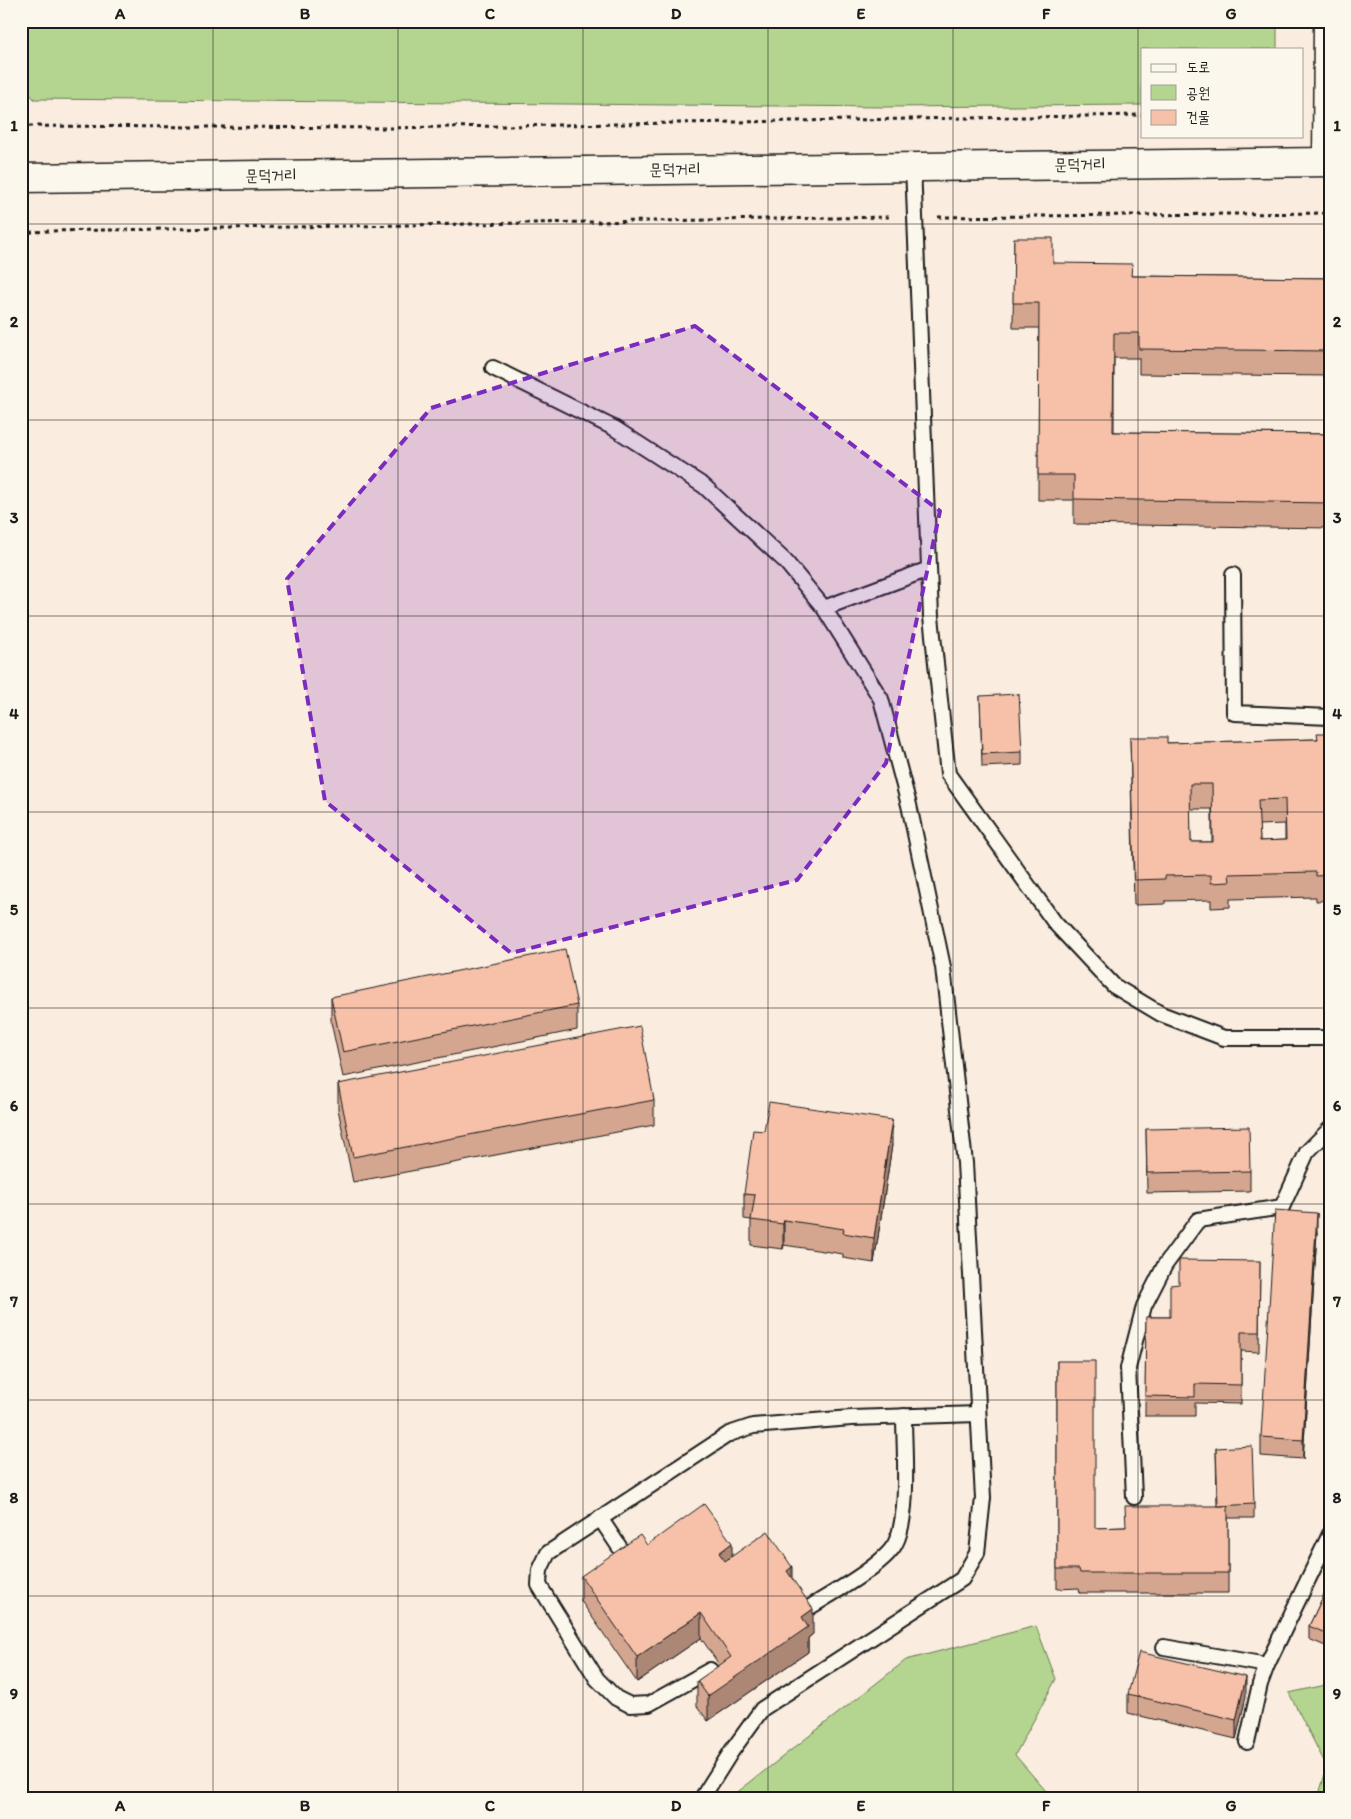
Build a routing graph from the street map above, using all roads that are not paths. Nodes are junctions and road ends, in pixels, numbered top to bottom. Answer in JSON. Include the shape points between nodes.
{"nodes":[{"id":1,"x":1328,"y":21,"type":"edge"},
{"id":2,"x":1328,"y":162,"type":"edge"},
{"id":3,"x":913,"y":166,"type":"junction"},
{"id":4,"x":21,"y":178,"type":"edge"},
{"id":5,"x":493,"y":368,"type":"dead end"},
{"id":6,"x":929,"y":569,"type":"junction"},
{"id":7,"x":1233,"y":576,"type":"dead end"},
{"id":8,"x":824,"y":608,"type":"junction"},
{"id":9,"x":1330,"y":717,"type":"edge"},
{"id":10,"x":1330,"y":1038,"type":"edge"},
{"id":11,"x":1330,"y":1129,"type":"edge"},
{"id":12,"x":978,"y":1414,"type":"junction"},
{"id":13,"x":904,"y":1416,"type":"junction"},
{"id":14,"x":1134,"y":1497,"type":"dead end"},
{"id":15,"x":600,"y":1518,"type":"junction"},
{"id":16,"x":1330,"y":1534,"type":"edge"},
{"id":17,"x":620,"y":1548,"type":"edge"},
{"id":18,"x":810,"y":1607,"type":"edge"},
{"id":19,"x":1164,"y":1647,"type":"dead end"},
{"id":20,"x":1267,"y":1665,"type":"junction"},
{"id":21,"x":710,"y":1670,"type":"edge"},
{"id":22,"x":1247,"y":1742,"type":"dead end"},
{"id":23,"x":702,"y":1798,"type":"edge"}],
"edges":[{"from":1,"to":2,"type":"main road"},
{"from":2,"to":3,"type":"main road","name":"문덕거리"},
{"from":3,"to":4,"type":"main road","name":"문덕거리"},
{"from":3,"to":6,"type":"lane"},
{"from":5,"to":8,"type":"lane","via":[[614,428],[704,486],[784,562]]},
{"from":6,"to":8,"type":"lane"},
{"from":6,"to":10,"type":"lane","via":[[931,618],[948,774],[1055,923],[1114,986],[1162,1014],[1224,1038]]},
{"from":7,"to":9,"type":"lane","via":[[1234,713]]},
{"from":8,"to":12,"type":"lane","via":[[881,699],[909,805],[943,967],[965,1163]]},
{"from":11,"to":14,"type":"lane","via":[[1307,1152],[1282,1208],[1198,1220],[1165,1265],[1144,1306],[1128,1368]]},
{"from":12,"to":13,"type":"lane"},
{"from":12,"to":23,"type":"lane","via":[[983,1498],[977,1553],[962,1579],[762,1709]]},
{"from":13,"to":15,"type":"lane","via":[[753,1426],[729,1434]]},
{"from":13,"to":18,"type":"lane","via":[[903,1526],[895,1546],[874,1567]]},
{"from":15,"to":17,"type":"lane"},
{"from":15,"to":21,"type":"lane","via":[[548,1553],[540,1570],[539,1585],[597,1679],[616,1698],[630,1705],[649,1704]]},
{"from":16,"to":20,"type":"lane"},
{"from":19,"to":20,"type":"lane"},
{"from":20,"to":22,"type":"lane"}]}
